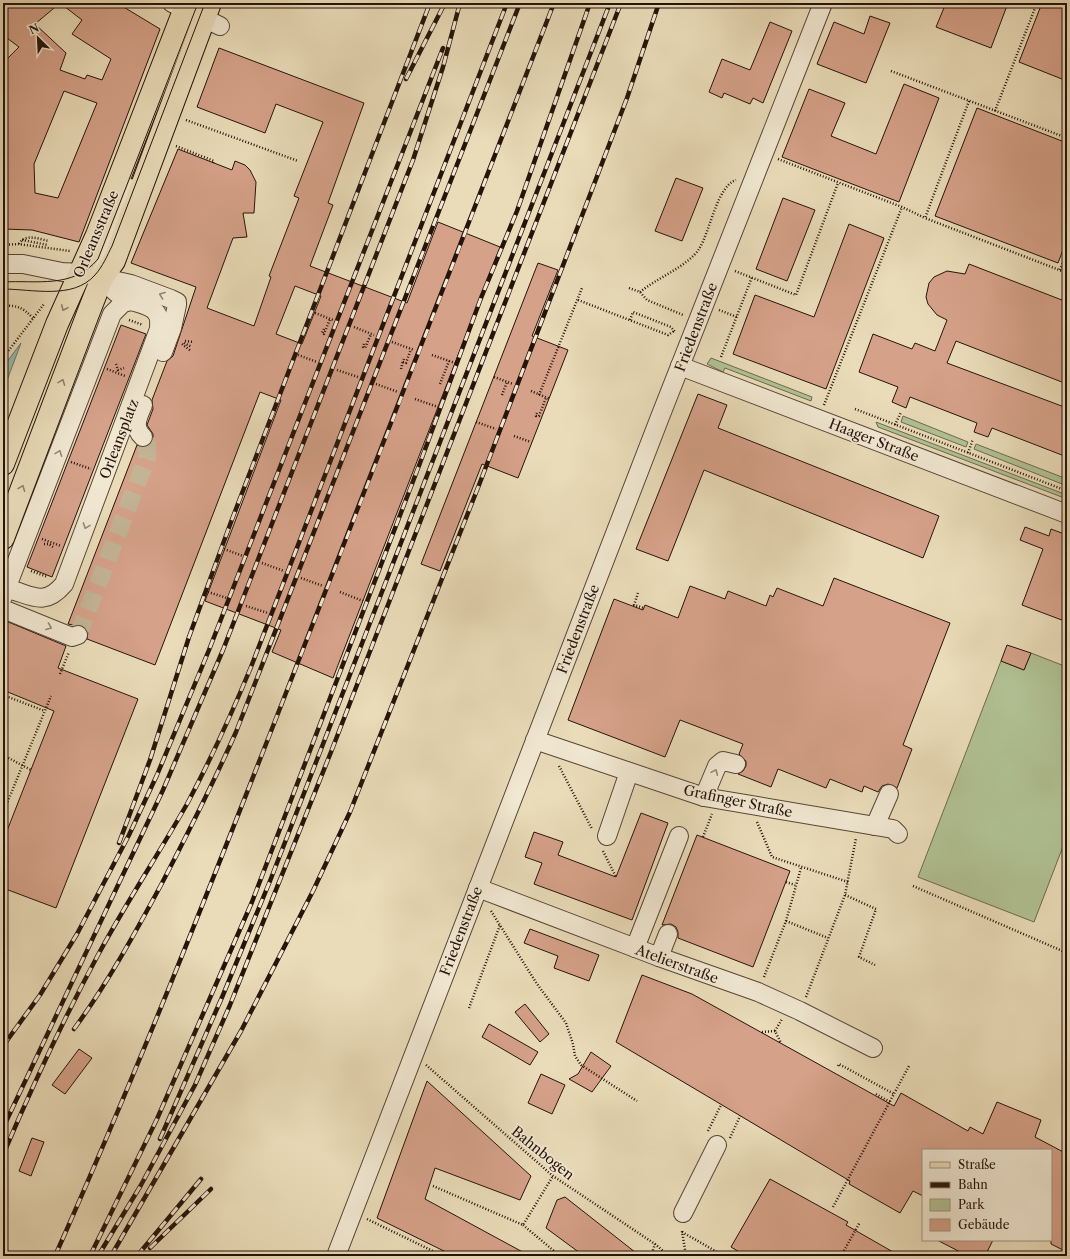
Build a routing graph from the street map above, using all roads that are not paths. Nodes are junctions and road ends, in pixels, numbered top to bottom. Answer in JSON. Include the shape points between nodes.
{"nodes":[{"id":1,"x":823,"y":3,"type":"edge"},
{"id":2,"x":197,"y":10,"type":"edge"},
{"id":3,"x":3,"y":264,"type":"edge"},
{"id":4,"x":84,"y":265,"type":"junction"},
{"id":5,"x":110,"y":277,"type":"junction"},
{"id":6,"x":130,"y":301,"type":"junction"},
{"id":7,"x":113,"y":313,"type":"junction"},
{"id":8,"x":680,"y":366,"type":"junction"},
{"id":9,"x":142,"y":437,"type":"tunnel mouth"},
{"id":10,"x":3,"y":464,"type":"edge"},
{"id":11,"x":1067,"y":514,"type":"edge"},
{"id":12,"x":3,"y":538,"type":"edge"},
{"id":13,"x":23,"y":566,"type":"junction"},
{"id":14,"x":53,"y":584,"type":"junction"},
{"id":15,"x":4,"y":591,"type":"edge"},
{"id":16,"x":3,"y":610,"type":"edge"},
{"id":17,"x":74,"y":641,"type":"road end"},
{"id":18,"x":535,"y":740,"type":"junction"},
{"id":19,"x":736,"y":764,"type":"dead end"},
{"id":20,"x":629,"y":772,"type":"junction"},
{"id":21,"x":889,"y":794,"type":"dead end"},
{"id":22,"x":708,"y":804,"type":"junction"},
{"id":23,"x":866,"y":825,"type":"junction"},
{"id":24,"x":898,"y":834,"type":"dead end"},
{"id":25,"x":679,"y":836,"type":"dead end"},
{"id":26,"x":601,"y":840,"type":"road end"},
{"id":27,"x":478,"y":888,"type":"junction"},
{"id":28,"x":668,"y":934,"type":"dead end"},
{"id":29,"x":636,"y":948,"type":"junction"},
{"id":30,"x":659,"y":957,"type":"junction"},
{"id":31,"x":873,"y":1048,"type":"dead end"},
{"id":32,"x":717,"y":1142,"type":"road end"},
{"id":33,"x":683,"y":1213,"type":"road end"},
{"id":34,"x":336,"y":1256,"type":"edge"}],
"edges":[{"from":1,"to":8,"type":"street","name":"Friedenstraße"},
{"from":2,"to":4,"type":"main road","name":"Orleansstraße"},
{"from":2,"to":5,"type":"main road","name":"Orleansstraße"},
{"from":3,"to":4,"type":"street","name":"Orleansplatz","via":[[23,264],[62,272]]},
{"from":4,"to":5,"type":"street","name":"Orleansplatz"},
{"from":4,"to":10,"type":"main road","name":"Orleansstraße","one_way":true,"via":[[57,324]]},
{"from":5,"to":6,"type":"street","name":"Orleansplatz"},
{"from":5,"to":7,"type":"street","name":"Orleansstraße"},
{"from":9,"to":5,"type":"street","name":"Orleansplatz","one_way":true,"via":[[138,433],[136,422],[172,328],[177,302]]},
{"from":12,"to":5,"type":"main road","name":"Orleansstraße","one_way":true},
{"from":6,"to":7,"type":"street","via":[[123,303]]},
{"from":6,"to":14,"type":"street","name":"Orleansplatz","one_way":true,"via":[[156,312],[159,329],[73,564],[64,584]]},
{"from":13,"to":7,"type":"street","one_way":true},
{"from":8,"to":11,"type":"street","name":"Haager Straße"},
{"from":8,"to":18,"type":"street","name":"Friedenstraße"},
{"from":13,"to":14,"type":"street","via":[[17,574],[22,582],[47,591]]},
{"from":13,"to":15,"type":"street"},
{"from":14,"to":15,"type":"street","via":[[49,597],[40,599]]},
{"from":16,"to":17,"type":"street","one_way":true,"via":[[72,637]]},
{"from":18,"to":20,"type":"street","name":"Grafinger Straße"},
{"from":18,"to":27,"type":"street","name":"Friedenstraße"},
{"from":22,"to":19,"type":"street","one_way":true,"via":[[717,766],[723,761]]},
{"from":20,"to":22,"type":"street","name":"Grafinger Straße"},
{"from":20,"to":26,"type":"street"},
{"from":21,"to":23,"type":"street"},
{"from":22,"to":23,"type":"street","name":"Grafinger Straße"},
{"from":23,"to":24,"type":"street","name":"Grafinger Straße","via":[[892,829]]},
{"from":25,"to":29,"type":"street"},
{"from":27,"to":29,"type":"street","name":"Atelierstraße"},
{"from":27,"to":34,"type":"street","name":"Friedenstraße"},
{"from":28,"to":30,"type":"street"},
{"from":29,"to":30,"type":"street","name":"Atelierstraße"},
{"from":30,"to":31,"type":"street","name":"Atelierstraße","via":[[758,992]]},
{"from":32,"to":33,"type":"street"}]}
